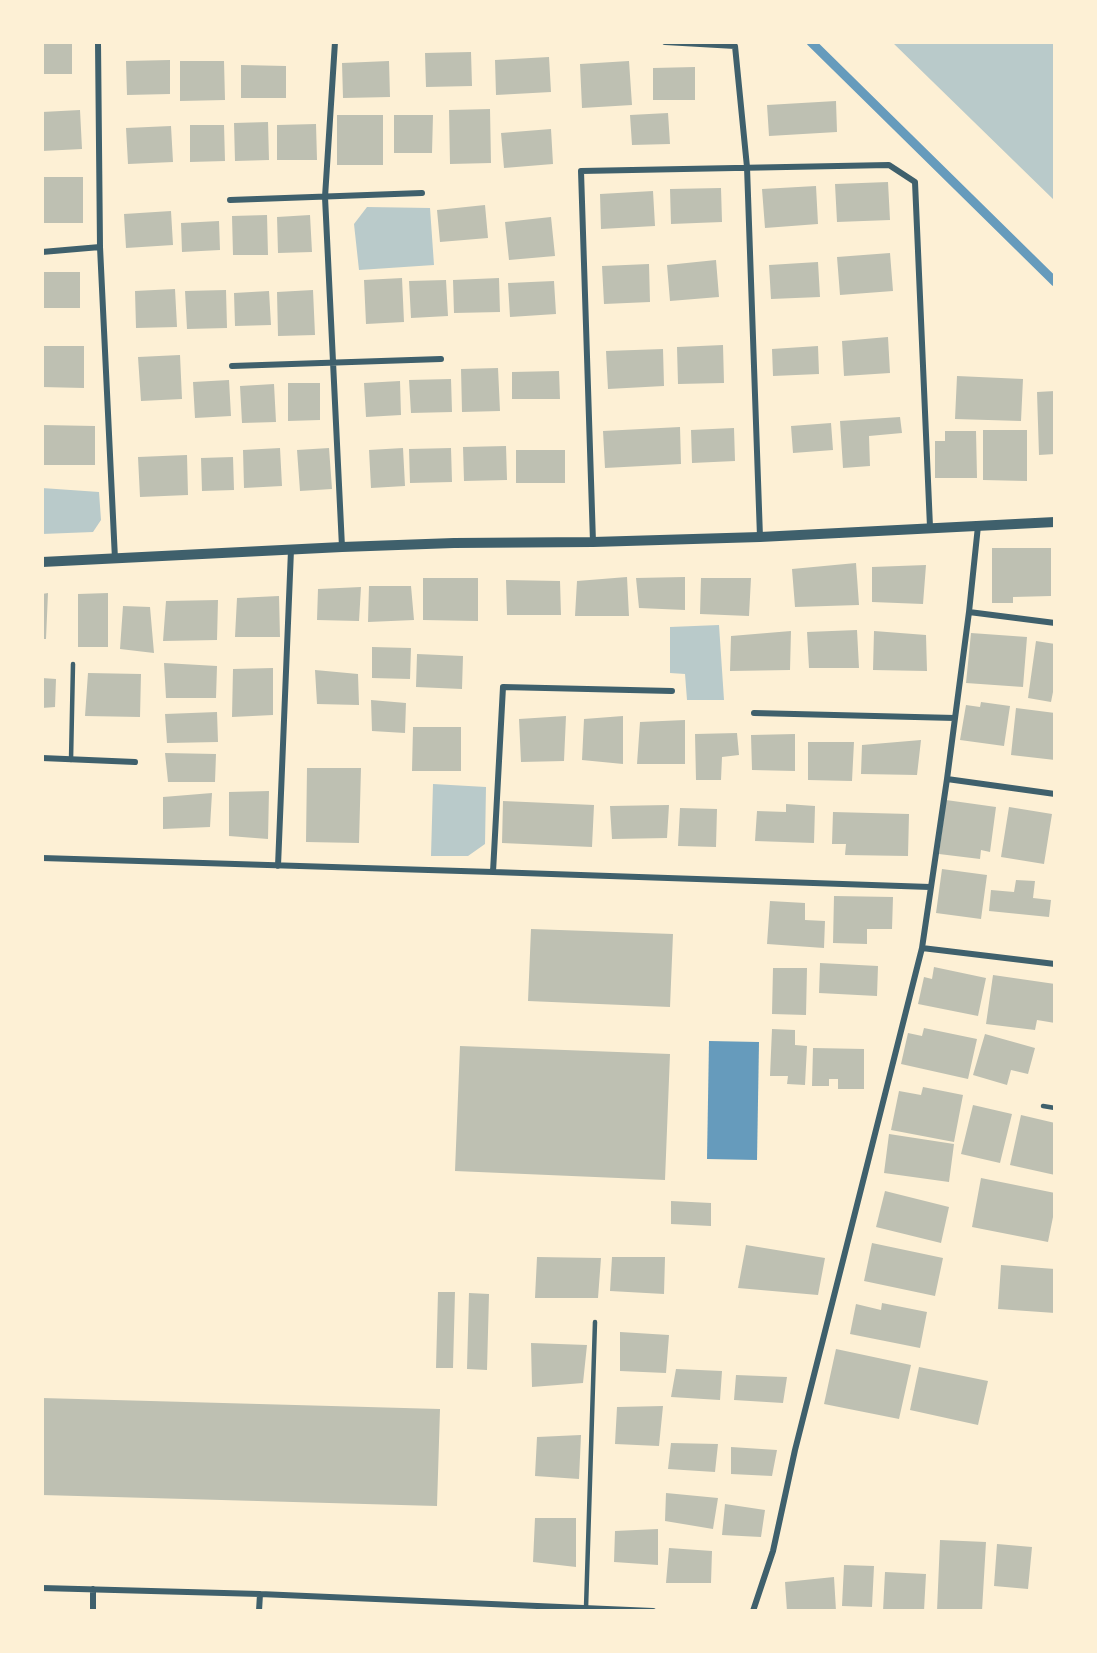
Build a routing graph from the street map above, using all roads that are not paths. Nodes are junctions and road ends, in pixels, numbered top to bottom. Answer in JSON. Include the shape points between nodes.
{"nodes":[{"id":1,"x":99,"y":42,"type":"edge"},
{"id":2,"x":334,"y":42,"type":"edge"},
{"id":3,"x":665,"y":42,"type":"edge"},
{"id":4,"x":747,"y":167,"type":"junction"},
{"id":5,"x":422,"y":193,"type":"dead end"},
{"id":6,"x":325,"y":197,"type":"junction"},
{"id":7,"x":230,"y":200,"type":"dead end"},
{"id":8,"x":100,"y":247,"type":"junction"},
{"id":9,"x":42,"y":252,"type":"edge"},
{"id":10,"x":441,"y":359,"type":"dead end"},
{"id":11,"x":333,"y":363,"type":"junction"},
{"id":12,"x":232,"y":366,"type":"dead end"},
{"id":13,"x":1055,"y":522,"type":"edge"},
{"id":14,"x":978,"y":526,"type":"junction"},
{"id":15,"x":930,"y":527,"type":"junction"},
{"id":16,"x":760,"y":537,"type":"junction"},
{"id":17,"x":593,"y":542,"type":"junction"},
{"id":18,"x":342,"y":547,"type":"junction"},
{"id":19,"x":291,"y":550,"type":"junction"},
{"id":20,"x":116,"y":559,"type":"junction"},
{"id":21,"x":42,"y":562,"type":"edge"},
{"id":22,"x":969,"y":612,"type":"junction"},
{"id":23,"x":1055,"y":623,"type":"edge"},
{"id":24,"x":73,"y":664,"type":"dead end"},
{"id":25,"x":672,"y":691,"type":"dead end"},
{"id":26,"x":754,"y":713,"type":"dead end"},
{"id":27,"x":955,"y":718,"type":"junction"},
{"id":28,"x":42,"y":758,"type":"edge"},
{"id":29,"x":71,"y":760,"type":"junction"},
{"id":30,"x":135,"y":762,"type":"dead end"},
{"id":31,"x":947,"y":779,"type":"junction"},
{"id":32,"x":1055,"y":794,"type":"edge"},
{"id":33,"x":42,"y":858,"type":"edge"},
{"id":34,"x":278,"y":866,"type":"junction"},
{"id":35,"x":493,"y":872,"type":"junction"},
{"id":36,"x":930,"y":887,"type":"junction"},
{"id":37,"x":922,"y":948,"type":"junction"},
{"id":38,"x":1055,"y":964,"type":"edge"},
{"id":39,"x":1043,"y":1106,"type":"dead end"},
{"id":40,"x":1055,"y":1108,"type":"edge"},
{"id":41,"x":595,"y":1322,"type":"dead end"},
{"id":42,"x":42,"y":1587,"type":"edge"},
{"id":43,"x":93,"y":1589,"type":"junction"},
{"id":44,"x":260,"y":1594,"type":"junction"},
{"id":45,"x":586,"y":1608,"type":"junction"},
{"id":46,"x":537,"y":1609,"type":"edge"},
{"id":47,"x":93,"y":1611,"type":"edge"},
{"id":48,"x":259,"y":1611,"type":"edge"},
{"id":49,"x":654,"y":1611,"type":"edge"},
{"id":50,"x":753,"y":1611,"type":"edge"}],
"edges":[{"from":1,"to":8,"type":"street"},
{"from":2,"to":6,"type":"street"},
{"from":3,"to":4,"type":"street","via":[[735,46]]},
{"from":4,"to":15,"type":"street","via":[[889,165],[915,182]]},
{"from":4,"to":16,"type":"street"},
{"from":4,"to":17,"type":"street","via":[[581,171]]},
{"from":5,"to":6,"type":"street"},
{"from":6,"to":7,"type":"street"},
{"from":6,"to":11,"type":"street"},
{"from":8,"to":9,"type":"street"},
{"from":8,"to":20,"type":"street"},
{"from":10,"to":11,"type":"street"},
{"from":11,"to":12,"type":"street"},
{"from":11,"to":18,"type":"street"},
{"from":13,"to":14,"type":"street"},
{"from":14,"to":15,"type":"street"},
{"from":14,"to":22,"type":"street"},
{"from":15,"to":16,"type":"street"},
{"from":16,"to":17,"type":"street"},
{"from":17,"to":18,"type":"street"},
{"from":18,"to":19,"type":"street"},
{"from":19,"to":20,"type":"street"},
{"from":19,"to":34,"type":"street"},
{"from":20,"to":21,"type":"street"},
{"from":22,"to":23,"type":"street"},
{"from":22,"to":27,"type":"street"},
{"from":24,"to":29,"type":"lane"},
{"from":25,"to":35,"type":"street","via":[[503,687]]},
{"from":26,"to":27,"type":"street"},
{"from":27,"to":31,"type":"street"},
{"from":28,"to":29,"type":"street"},
{"from":29,"to":30,"type":"street"},
{"from":31,"to":32,"type":"street"},
{"from":31,"to":36,"type":"street"},
{"from":33,"to":34,"type":"street"},
{"from":34,"to":35,"type":"street"},
{"from":35,"to":36,"type":"street"},
{"from":36,"to":37,"type":"street"},
{"from":37,"to":38,"type":"street"},
{"from":37,"to":50,"type":"street","via":[[773,1551]]},
{"from":39,"to":40,"type":"lane"},
{"from":41,"to":45,"type":"lane"},
{"from":42,"to":43,"type":"street"},
{"from":43,"to":44,"type":"street"},
{"from":43,"to":47,"type":"street"},
{"from":44,"to":46,"type":"street"},
{"from":44,"to":48,"type":"street"},
{"from":45,"to":46,"type":"street"},
{"from":45,"to":49,"type":"street"}]}
